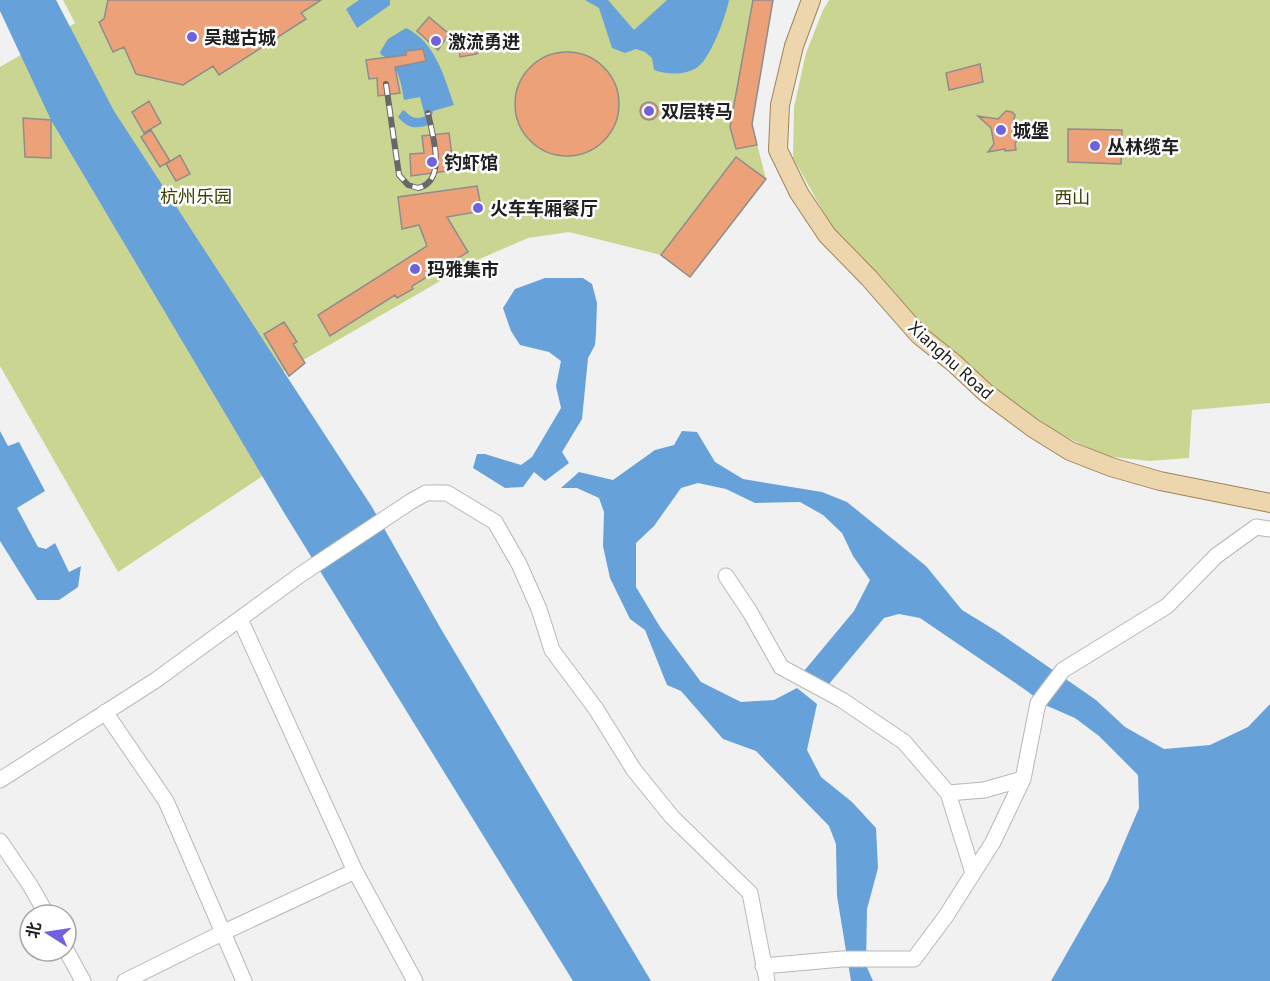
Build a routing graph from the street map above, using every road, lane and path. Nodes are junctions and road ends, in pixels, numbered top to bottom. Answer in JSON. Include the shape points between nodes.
{"nodes":[{"id":1,"x":811,"y":0,"type":"edge"},
{"id":2,"x":1270,"y":503,"type":"edge"},
{"id":3,"x":1270,"y":529,"type":"edge"},
{"id":4,"x":726,"y":576,"type":"dead end"},
{"id":5,"x":240,"y":619,"type":"junction"},
{"id":6,"x":105,"y":712,"type":"junction"},
{"id":7,"x":1023,"y":779,"type":"junction"},
{"id":8,"x":0,"y":780,"type":"edge"},
{"id":9,"x":948,"y":793,"type":"junction"},
{"id":10,"x":0,"y":841,"type":"edge"},
{"id":11,"x":355,"y":871,"type":"junction"},
{"id":12,"x":973,"y":873,"type":"junction"},
{"id":13,"x":40,"y":903,"type":"edge"},
{"id":14,"x":222,"y":933,"type":"junction"},
{"id":15,"x":73,"y":963,"type":"edge"},
{"id":16,"x":765,"y":973,"type":"edge"},
{"id":17,"x":83,"y":981,"type":"edge"},
{"id":18,"x":125,"y":981,"type":"edge"},
{"id":19,"x":244,"y":981,"type":"edge"},
{"id":20,"x":415,"y":981,"type":"edge"}],
"edges":[{"from":1,"to":2,"type":"main road","name":"Xianghu Road","via":[[794,46],[780,105],[778,150],[799,193],[828,235],[919,335],[986,393],[1070,451],[1160,481]]},
{"from":3,"to":7,"type":"street","via":[[1256,526],[1216,556],[1167,606],[1063,670],[1038,702]]},
{"from":4,"to":9,"type":"street","via":[[781,667],[842,700],[904,742]]},
{"from":5,"to":6,"type":"street"},
{"from":5,"to":11,"type":"street"},
{"from":5,"to":16,"type":"street","via":[[426,493],[447,493],[495,522],[519,564],[552,650],[634,770],[672,817],[750,893]]},
{"from":6,"to":8,"type":"street"},
{"from":6,"to":14,"type":"street","via":[[166,801]]},
{"from":7,"to":9,"type":"street","via":[[984,790]]},
{"from":7,"to":12,"type":"street","via":[[993,842]]},
{"from":9,"to":12,"type":"street"},
{"from":10,"to":13,"type":"street"},
{"from":11,"to":14,"type":"street"},
{"from":11,"to":20,"type":"street"},
{"from":12,"to":16,"type":"street","via":[[914,959],[842,959]]},
{"from":14,"to":18,"type":"street"},
{"from":14,"to":19,"type":"street"},
{"from":15,"to":17,"type":"street"}]}
